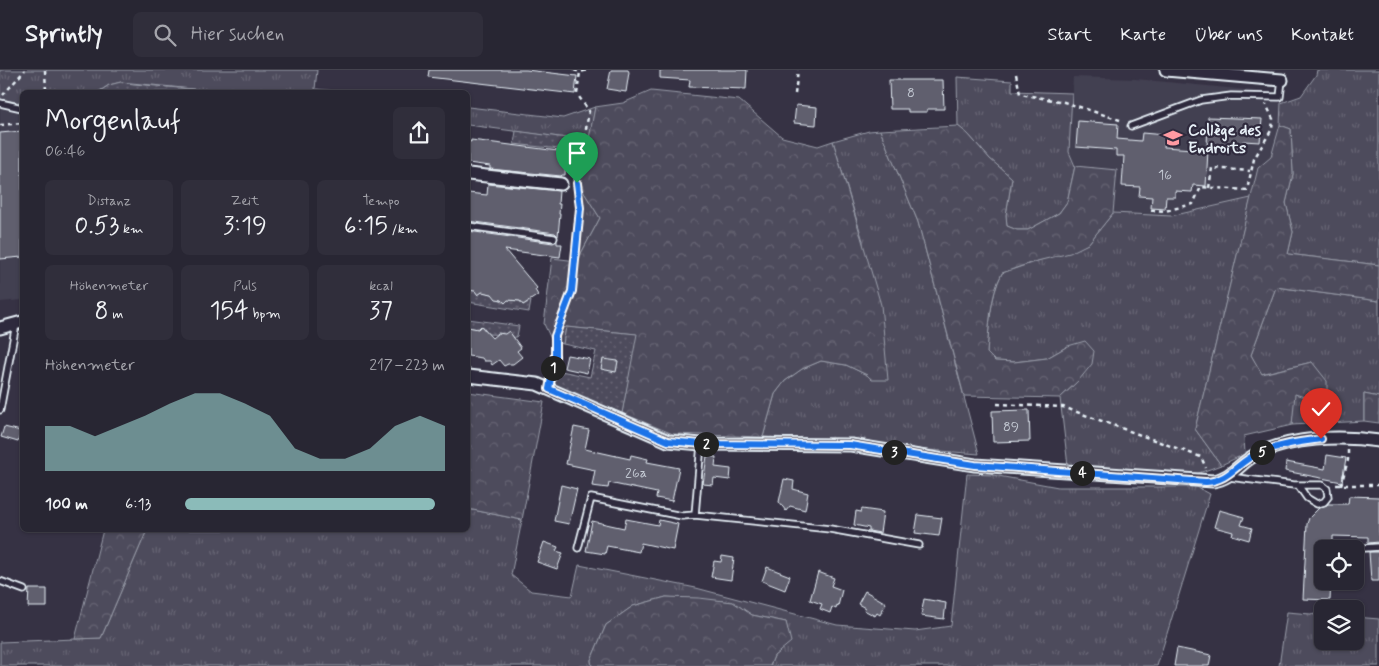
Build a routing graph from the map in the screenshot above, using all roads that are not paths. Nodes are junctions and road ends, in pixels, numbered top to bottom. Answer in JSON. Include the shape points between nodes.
{"nodes":[{"id":1,"x":1166,"y":70,"type":"edge"},
{"id":2,"x":1282,"y":80,"type":"joint"},
{"id":3,"x":0,"y":103,"type":"edge"},
{"id":4,"x":20,"y":108,"type":"edge"},
{"id":5,"x":1131,"y":126,"type":"dead end"},
{"id":6,"x":470,"y":174,"type":"edge"},
{"id":7,"x":561,"y":184,"type":"dead end"},
{"id":8,"x":470,"y":226,"type":"edge"},
{"id":9,"x":554,"y":238,"type":"dead end"},
{"id":10,"x":19,"y":323,"type":"edge"},
{"id":11,"x":0,"y":328,"type":"edge"},
{"id":12,"x":555,"y":356,"type":"road end"},
{"id":13,"x":470,"y":376,"type":"edge"},
{"id":14,"x":549,"y":389,"type":"junction"},
{"id":15,"x":0,"y":410,"type":"edge"},
{"id":16,"x":1379,"y":441,"type":"edge"},
{"id":17,"x":702,"y":444,"type":"junction"},
{"id":18,"x":1227,"y":476,"type":"junction"},
{"id":19,"x":1298,"y":485,"type":"junction"},
{"id":20,"x":695,"y":515,"type":"junction"},
{"id":21,"x":918,"y":546,"type":"dead end"},
{"id":22,"x":1379,"y":547,"type":"edge"},
{"id":23,"x":578,"y":548,"type":"dead end"},
{"id":24,"x":1365,"y":548,"type":"dead end"},
{"id":25,"x":0,"y":581,"type":"edge"},
{"id":26,"x":24,"y":590,"type":"dead end"}],
"edges":[{"from":1,"to":2,"type":"street"},
{"from":2,"to":5,"type":"lane","via":[[1280,97],[1231,96],[1201,100]]},
{"from":3,"to":4,"type":"lane"},
{"from":6,"to":7,"type":"street"},
{"from":8,"to":9,"type":"lane"},
{"from":10,"to":11,"type":"street"},
{"from":10,"to":15,"type":"lane"},
{"from":12,"to":14,"type":"lane"},
{"from":13,"to":14,"type":"street","via":[[536,384]]},
{"from":14,"to":17,"type":"street","via":[[668,441]]},
{"from":16,"to":18,"type":"street","via":[[1348,438],[1308,440],[1250,458]]},
{"from":17,"to":18,"type":"street","via":[[850,445],[975,465],[1206,482],[1219,481]]},
{"from":17,"to":20,"type":"lane"},
{"from":18,"to":19,"type":"lane"},
{"from":19,"to":19,"type":"lane","via":[[1322,485],[1327,489],[1328,497],[1317,504],[1307,498]]},
{"from":20,"to":21,"type":"lane","via":[[830,529]]},
{"from":20,"to":23,"type":"lane","via":[[682,516],[591,498]]},
{"from":22,"to":24,"type":"lane"},
{"from":25,"to":26,"type":"lane"}]}
